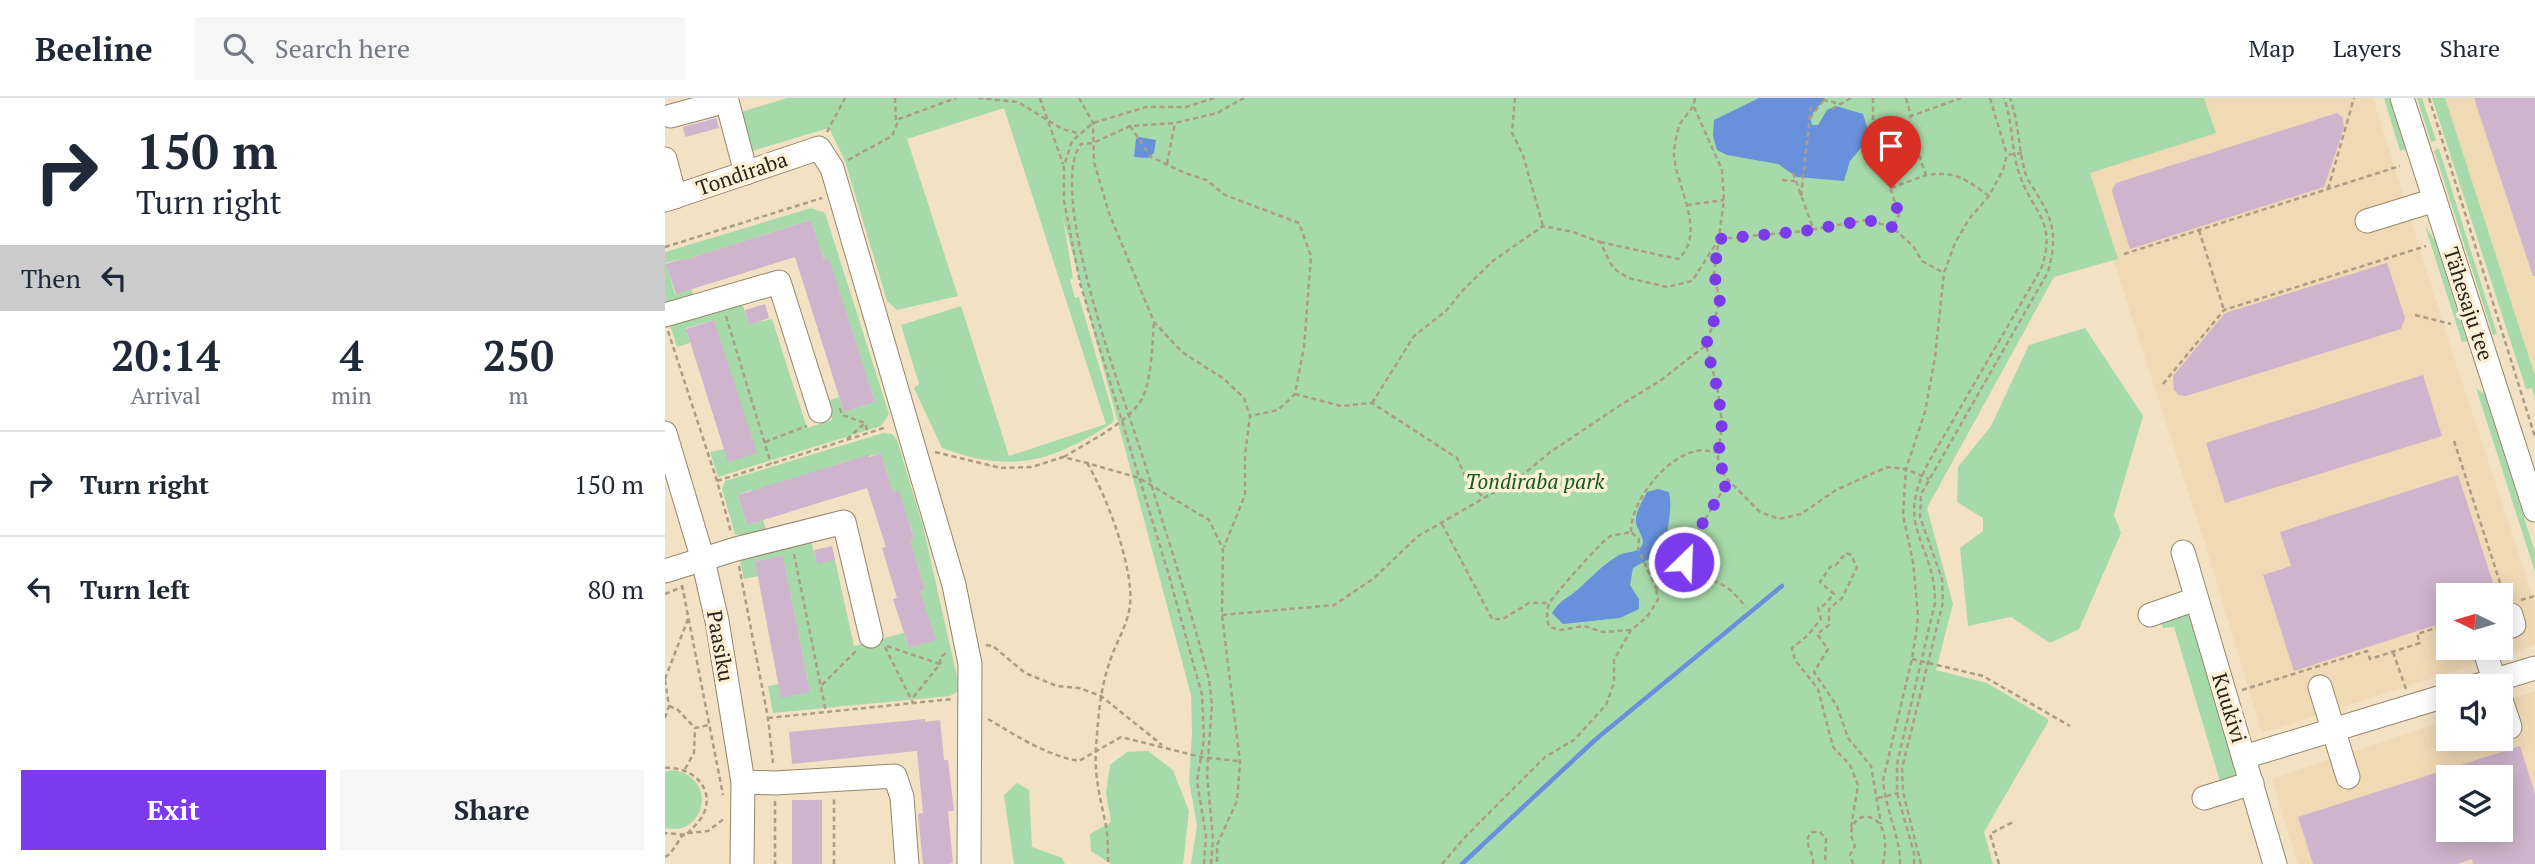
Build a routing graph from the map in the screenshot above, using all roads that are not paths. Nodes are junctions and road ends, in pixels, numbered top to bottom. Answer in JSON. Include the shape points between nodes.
{"nodes":[{"id":1,"x":2402,"y":98,"type":"edge"},
{"id":2,"x":671,"y":116,"type":"dead end"},
{"id":3,"x":665,"y":159,"type":"edge"},
{"id":4,"x":746,"y":173,"type":"junction"},
{"id":5,"x":670,"y":199,"type":"edge"},
{"id":6,"x":2435,"y":200,"type":"junction"},
{"id":7,"x":2367,"y":221,"type":"dead end"},
{"id":8,"x":665,"y":315,"type":"edge"},
{"id":9,"x":820,"y":411,"type":"dead end"},
{"id":10,"x":665,"y":433,"type":"edge"},
{"id":11,"x":674,"y":498,"type":"edge"},
{"id":12,"x":2533,"y":499,"type":"edge"},
{"id":13,"x":2183,"y":552,"type":"dead end"},
{"id":14,"x":703,"y":559,"type":"junction"},
{"id":15,"x":675,"y":575,"type":"edge"},
{"id":16,"x":2196,"y":599,"type":"junction"},
{"id":17,"x":2150,"y":615,"type":"dead end"},
{"id":18,"x":871,"y":636,"type":"road end"},
{"id":19,"x":2535,"y":668,"type":"edge"},
{"id":20,"x":2513,"y":678,"type":"edge"},
{"id":21,"x":2320,"y":687,"type":"dead end"},
{"id":22,"x":2436,"y":699,"type":"edge"},
{"id":23,"x":2334,"y":730,"type":"junction"},
{"id":24,"x":2244,"y":757,"type":"junction"},
{"id":25,"x":2349,"y":777,"type":"dead end"},
{"id":26,"x":743,"y":782,"type":"junction"},
{"id":27,"x":2252,"y":783,"type":"junction"},
{"id":28,"x":2204,"y":798,"type":"dead end"},
{"id":29,"x":742,"y":864,"type":"edge"},
{"id":30,"x":907,"y":864,"type":"edge"},
{"id":31,"x":969,"y":864,"type":"edge"},
{"id":32,"x":2275,"y":864,"type":"edge"}],
"edges":[{"from":1,"to":6,"type":"street","name":"Tähesaju tee"},
{"from":2,"to":4,"type":"street","via":[[727,101]]},
{"from":3,"to":5,"type":"street"},
{"from":4,"to":5,"type":"street","name":"Tondiraba"},
{"from":4,"to":31,"type":"street","name":"Tondiraba","via":[[819,148],[832,168],[954,585],[970,664]]},
{"from":6,"to":7,"type":"street"},
{"from":6,"to":12,"type":"street","name":"Tähesaju tee"},
{"from":8,"to":9,"type":"street","via":[[779,282]]},
{"from":10,"to":11,"type":"street","name":"Paasiku"},
{"from":11,"to":14,"type":"street","name":"Paasiku"},
{"from":13,"to":16,"type":"street","name":"Kuukivi"},
{"from":14,"to":15,"type":"street"},
{"from":14,"to":18,"type":"street","via":[[844,522]]},
{"from":14,"to":26,"type":"street","name":"Paasiku"},
{"from":16,"to":17,"type":"street"},
{"from":16,"to":24,"type":"street","name":"Kuukivi"},
{"from":19,"to":20,"type":"street"},
{"from":21,"to":23,"type":"street"},
{"from":22,"to":23,"type":"street"},
{"from":23,"to":24,"type":"street"},
{"from":23,"to":25,"type":"street"},
{"from":24,"to":27,"type":"street","name":"Kuukivi"},
{"from":26,"to":29,"type":"street","name":"Paasiku"},
{"from":26,"to":30,"type":"street","via":[[895,776],[902,797]]},
{"from":27,"to":28,"type":"street"},
{"from":27,"to":32,"type":"street","name":"Kuukivi"}]}
